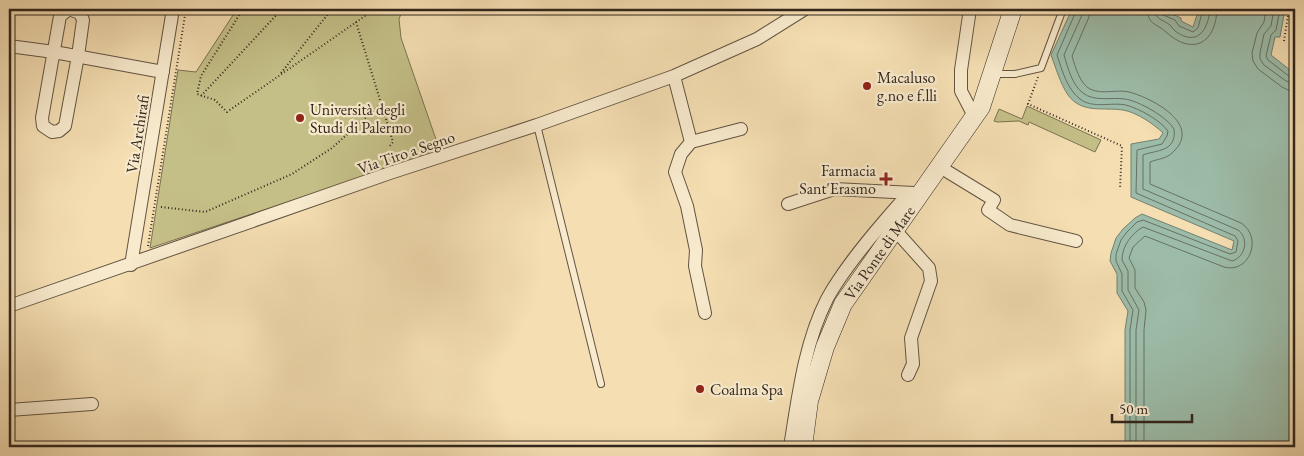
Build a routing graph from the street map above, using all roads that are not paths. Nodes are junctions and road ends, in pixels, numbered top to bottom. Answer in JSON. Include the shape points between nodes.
{"nodes":[{"id":1,"x":173,"y":9,"type":"edge"},
{"id":2,"x":805,"y":9,"type":"edge"},
{"id":3,"x":970,"y":9,"type":"edge"},
{"id":4,"x":1013,"y":9,"type":"edge"},
{"id":5,"x":1063,"y":9,"type":"edge"},
{"id":6,"x":9,"y":46,"type":"edge"},
{"id":7,"x":54,"y":52,"type":"junction"},
{"id":8,"x":78,"y":56,"type":"junction"},
{"id":9,"x":163,"y":72,"type":"junction"},
{"id":10,"x":992,"y":74,"type":"junction"},
{"id":11,"x":674,"y":76,"type":"junction"},
{"id":12,"x":975,"y":118,"type":"junction"},
{"id":13,"x":537,"y":125,"type":"junction"},
{"id":14,"x":740,"y":129,"type":"dead end"},
{"id":15,"x":691,"y":142,"type":"junction"},
{"id":16,"x":940,"y":167,"type":"junction"},
{"id":17,"x":915,"y":193,"type":"junction"},
{"id":18,"x":788,"y":204,"type":"dead end"},
{"id":19,"x":896,"y":230,"type":"junction"},
{"id":20,"x":1076,"y":241,"type":"dead end"},
{"id":21,"x":131,"y":265,"type":"junction"},
{"id":22,"x":9,"y":306,"type":"edge"},
{"id":23,"x":705,"y":313,"type":"dead end"},
{"id":24,"x":908,"y":375,"type":"dead end"},
{"id":25,"x":601,"y":384,"type":"dead end"},
{"id":26,"x":92,"y":404,"type":"dead end"},
{"id":27,"x":9,"y":410,"type":"edge"},
{"id":28,"x":790,"y":447,"type":"edge"},
{"id":29,"x":803,"y":447,"type":"edge"}],
"edges":[{"from":1,"to":9,"type":"street","name":"Via Archirafi"},
{"from":2,"to":11,"type":"street","name":"Via Tiro a Segno","via":[[757,40]]},
{"from":3,"to":12,"type":"street","via":[[961,91]]},
{"from":4,"to":10,"type":"main road","name":"Via Ponte di Mare"},
{"from":5,"to":10,"type":"lane","via":[[1041,68],[1015,74]]},
{"from":6,"to":7,"type":"street"},
{"from":7,"to":8,"type":"street"},
{"from":7,"to":8,"type":"street","via":[[60,16],[65,10],[73,9],[83,20]]},
{"from":7,"to":8,"type":"street","via":[[42,122],[45,129],[52,132],[65,126]]},
{"from":8,"to":9,"type":"street"},
{"from":9,"to":21,"type":"street","name":"Via Archirafi"},
{"from":10,"to":12,"type":"main road","name":"Via Ponte di Mare"},
{"from":11,"to":13,"type":"street","name":"Via Tiro a Segno"},
{"from":11,"to":15,"type":"street"},
{"from":12,"to":16,"type":"main road","name":"Via Ponte di Mare"},
{"from":13,"to":21,"type":"street","name":"Via Tiro a Segno"},
{"from":13,"to":25,"type":"lane"},
{"from":14,"to":15,"type":"street"},
{"from":15,"to":23,"type":"street","via":[[675,172],[687,206],[696,250],[694,266]]},
{"from":16,"to":17,"type":"main road","name":"Via Ponte di Mare"},
{"from":16,"to":20,"type":"street","via":[[994,200],[988,210],[1010,225]]},
{"from":17,"to":18,"type":"street","via":[[834,189]]},
{"from":17,"to":19,"type":"main road","name":"Via Ponte di Mare"},
{"from":17,"to":28,"type":"street","via":[[889,215],[827,300],[804,366]]},
{"from":19,"to":24,"type":"street","via":[[929,268],[931,281],[911,338],[913,364]]},
{"from":19,"to":29,"type":"main road","name":"Via Ponte di Mare","via":[[843,304],[824,347],[809,401]]},
{"from":21,"to":22,"type":"street","name":"Via Tiro a Segno"},
{"from":26,"to":27,"type":"street"}]}
